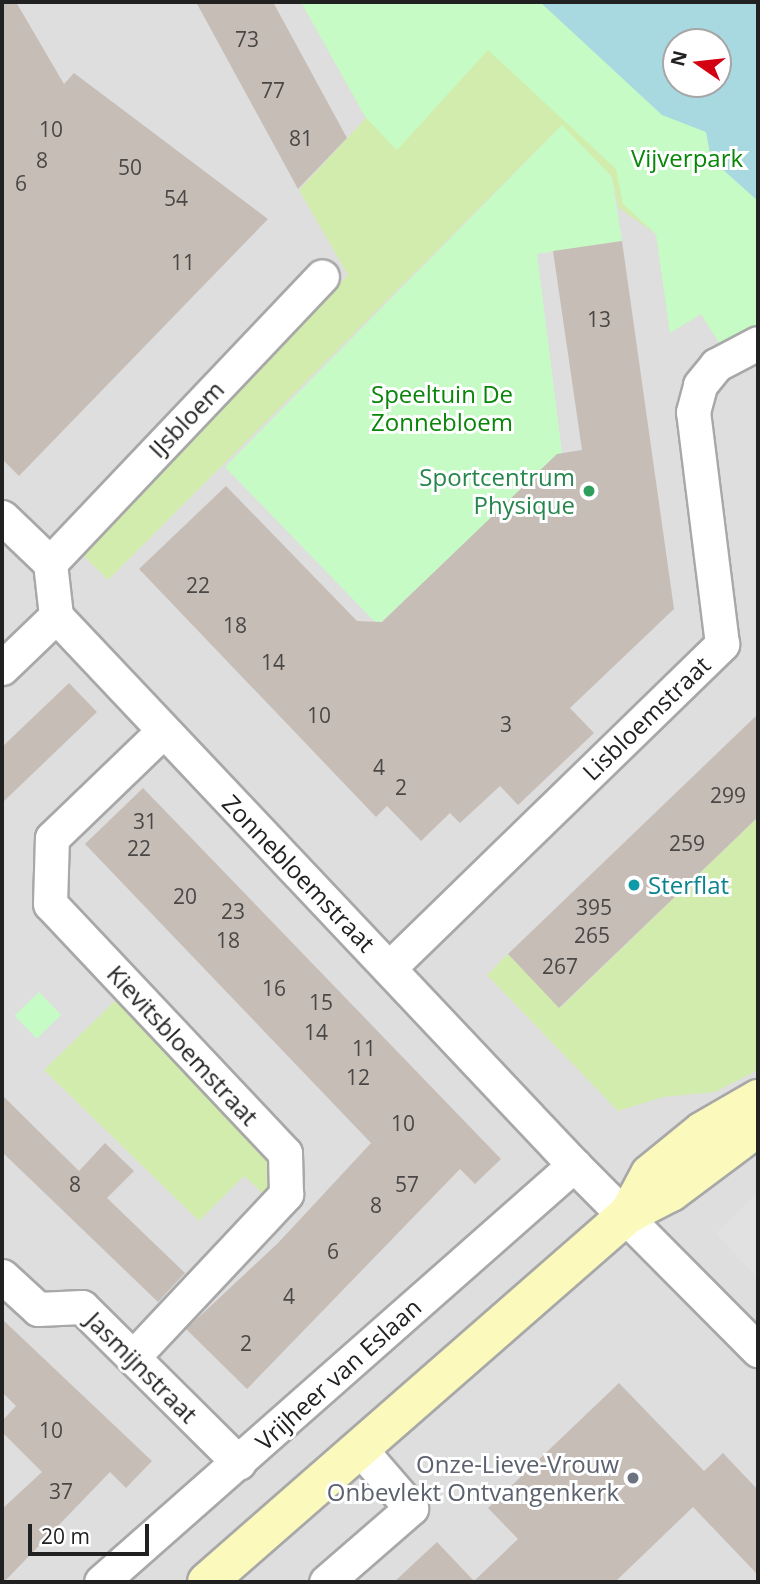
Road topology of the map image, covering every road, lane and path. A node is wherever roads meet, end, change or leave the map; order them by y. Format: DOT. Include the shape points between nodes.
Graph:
graph roads {
  1 [pos="321,276"];
  2 [pos="758,343"];
  3 [pos="2,517"];
  4 [pos="50,562"];
  5 [pos="56,616"];
  6 [pos="2,668"];
  7 [pos="163,731"];
  8 [pos="389,968"];
  9 [pos="758,1099"];
  10 [pos="758,1127"];
  11 [pos="574,1165"];
  12 [pos="628,1214"];
  13 [pos="2,1276"];
  14 [pos="758,1350"];
  15 [pos="133,1357"];
  16 [pos="360,1449"];
  17 [pos="239,1463"];
  18 [pos="101,1582"];
  19 [pos="207,1582"];
  20 [pos="326,1582"];
  1 -- 4 [label="street, IJsbloem"];
  2 -- 8 [label="street, Lisbloemstraat" via="716,365 700,385 694,412 722,644"];
  3 -- 4 [label="street"];
  4 -- 5 [label="street"];
  5 -- 6 [label="street"];
  5 -- 7 [label="street, Zonnebloemstraat"];
  7 -- 8 [label="street, Zonnebloemstraat"];
  7 -- 15 [label="street, Kievitsbloemstraat" via="52,838 50,904 285,1153 286,1194"];
  8 -- 11 [label="street, Zonnebloemstraat"];
  9 -- 12 [label="street" via="703,1131 650,1174"];
  10 -- 12 [label="street" via="671,1192"];
  11 -- 12 [label="street, Zonnebloemstraat"];
  11 -- 17 [label="street, Vrijheer van Eslaan"];
  12 -- 14 [label="street, Zonnebloemstraat"];
  12 -- 16 [label="street"];
  13 -- 15 [label="street, Jasmijnstraat" via="38,1309 82,1307"];
  15 -- 17 [label="street, Jasmijnstraat"];
  16 -- 19 [label="street"];
  16 -- 20 [label="street" via="411,1508"];
  17 -- 18 [label="street, Vrijheer van Eslaan"];
}
